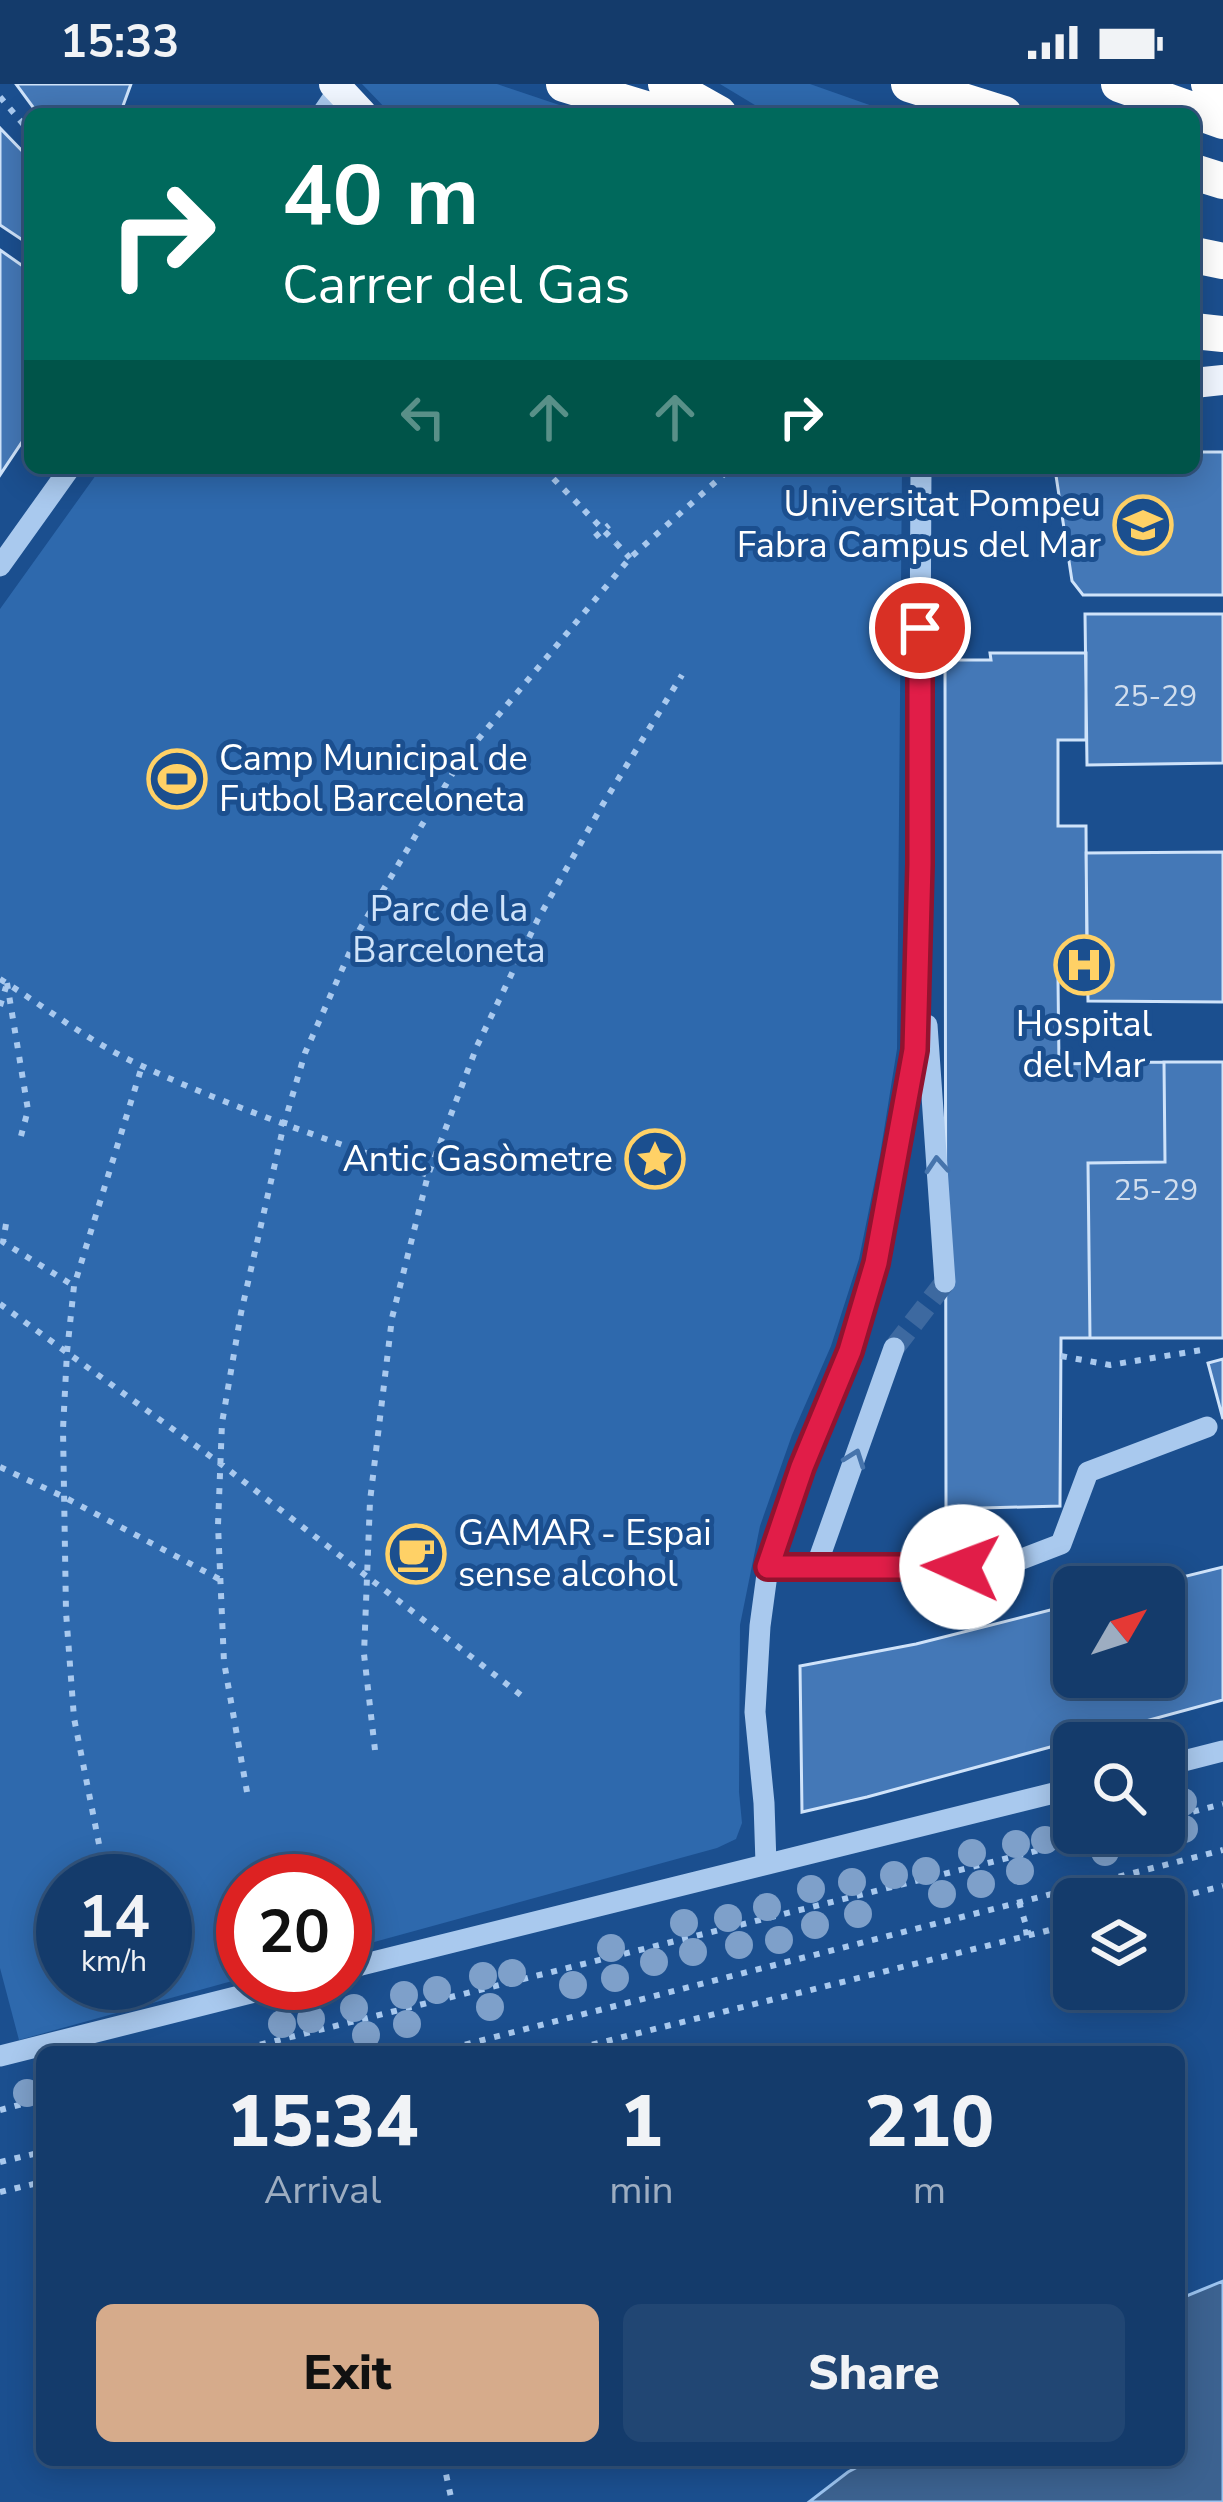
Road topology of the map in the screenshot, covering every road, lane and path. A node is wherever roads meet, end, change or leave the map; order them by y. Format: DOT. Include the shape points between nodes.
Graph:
graph roads {
  1 [pos="564,84"];
  2 [pos="666,84"];
  3 [pos="908,84"];
  4 [pos="1119,84"];
  5 [pos="1209,84"];
  6 [pos="1223,88"];
  7 [pos="0,97"];
  8 [pos="642,108"];
  9 [pos="708,108"];
  10 [pos="985,108"];
  11 [pos="1186,108"];
  12 [pos="24,125"];
  13 [pos="66,474"];
  14 [pos="548,474"];
  15 [pos="724,474"];
  16 [pos="921,474"];
  17 [pos="609,525"];
  18 [pos="596,537"];
  19 [pos="630,558"];
  20 [pos="0,566"];
  21 [pos="682,675"];
  22 [pos="919,896"];
  23 [pos="3,981"];
  24 [pos="0,1006"];
  25 [pos="142,1066"];
  26 [pos="284,1124"];
  27 [pos="21,1136"];
  28 [pos="428,1175"];
  29 [pos="6,1224"];
  30 [pos="946,1282"];
  31 [pos="74,1286"];
  32 [pos="0,1304"];
  33 [pos="894,1348"];
  34 [pos="1208,1349"];
  35 [pos="67,1352"];
  36 [pos="1061,1356"];
  37 [pos="1207,1427"];
  38 [pos="221,1464"];
  39 [pos="0,1467"];
  40 [pos="64,1497"];
  41 [pos="768,1567"];
  42 [pos="816,1567"];
  43 [pos="367,1575"];
  44 [pos="219,1579"];
  45 [pos="526,1699"];
  46 [pos="375,1750"];
  47 [pos="1223,1751"];
  48 [pos="1185,1761"];
  49 [pos="247,1792"];
  50 [pos="1053,1793"];
  51 [pos="1223,1804"];
  52 [pos="1185,1814"];
  53 [pos="99,1844"];
  54 [pos="1053,1847"];
  55 [pos="1223,1850"];
  56 [pos="766,1864"];
  57 [pos="1223,1886"];
  58 [pos="1185,1896"];
  59 [pos="1019,1902"];
  60 [pos="1053,1929"];
  61 [pos="974,1948"];
  62 [pos="372,1963"];
  63 [pos="216,2002"];
  64 [pos="40,2046"];
  65 [pos="255,2046"];
  66 [pos="459,2046"];
  67 [pos="587,2046"];
  68 [pos="36,2047"];
  69 [pos="0,2056"];
  70 [pos="36,2101"];
  71 [pos="0,2110"];
  72 [pos="36,2153"];
  73 [pos="0,2162"];
  74 [pos="36,2183"];
  75 [pos="0,2192"];
  76 [pos="444,2466"];
  77 [pos="452,2502"];
  1 -- 8 [label="highway"];
  2 -- 9 [label="highway"];
  3 -- 10 [label="highway"];
  4 -- 11 [label="highway"];
  5 -- 6 [label="highway"];
  7 -- 12 [label="path"];
  13 -- 20 [label="street"];
  14 -- 19 [label="path, bridge"];
  15 -- 19 [label="path"];
  16 -- 22 [label="street"];
  17 -- 18 [label="path"];
  19 -- 26 [label="path" via="460,761 360,929 305,1053"];
  21 -- 28 [label="path" via="538,919"];
  30 -- 22 [label="street, one-way"];
  22 -- 41 [label="street" via="915,1050 876,1263"];
  23 -- 24 [label="path"];
  23 -- 25 [label="path"];
  23 -- 27 [label="path" via="28,1110"];
  25 -- 26 [label="path"];
  25 -- 31 [label="path"];
  26 -- 28 [label="path"];
  26 -- 38 [label="path" via="241,1312"];
  28 -- 43 [label="path" via="392,1318"];
  29 -- 31 [label="path" via="3,1241"];
  31 -- 35 [label="path"];
  32 -- 35 [label="path"];
  42 -- 33 [label="street, one-way"];
  34 -- 36 [label="path" via="1110,1364"];
  35 -- 38 [label="path"];
  35 -- 40 [label="path"];
  37 -- 42 [label="street" via="1088,1472 1061,1544 996,1569"];
  38 -- 43 [label="path"];
  38 -- 44 [label="path"];
  39 -- 40 [label="path"];
  40 -- 44 [label="path"];
  40 -- 53 [label="path" via="74,1718"];
  41 -- 42 [label="street"];
  41 -- 56 [label="street" via="755,1712"];
  43 -- 45 [label="path"];
  43 -- 46 [label="path" via="364,1654"];
  44 -- 49 [label="path"];
  47 -- 48 [label="street"];
  50 -- 56 [label="street"];
  51 -- 52 [label="path"];
  54 -- 65 [label="path"];
  55 -- 59 [label="path"];
  56 -- 62 [label="street"];
  57 -- 58 [label="path"];
  59 -- 61 [label="path" via="1028,1932"];
  59 -- 66 [label="path"];
  60 -- 61 [label="path"];
  61 -- 67 [label="path"];
  63 -- 64 [label="street"];
  68 -- 69 [label="street"];
  70 -- 71 [label="path"];
  72 -- 73 [label="path"];
  74 -- 75 [label="path"];
  76 -- 77 [label="path"];
}
